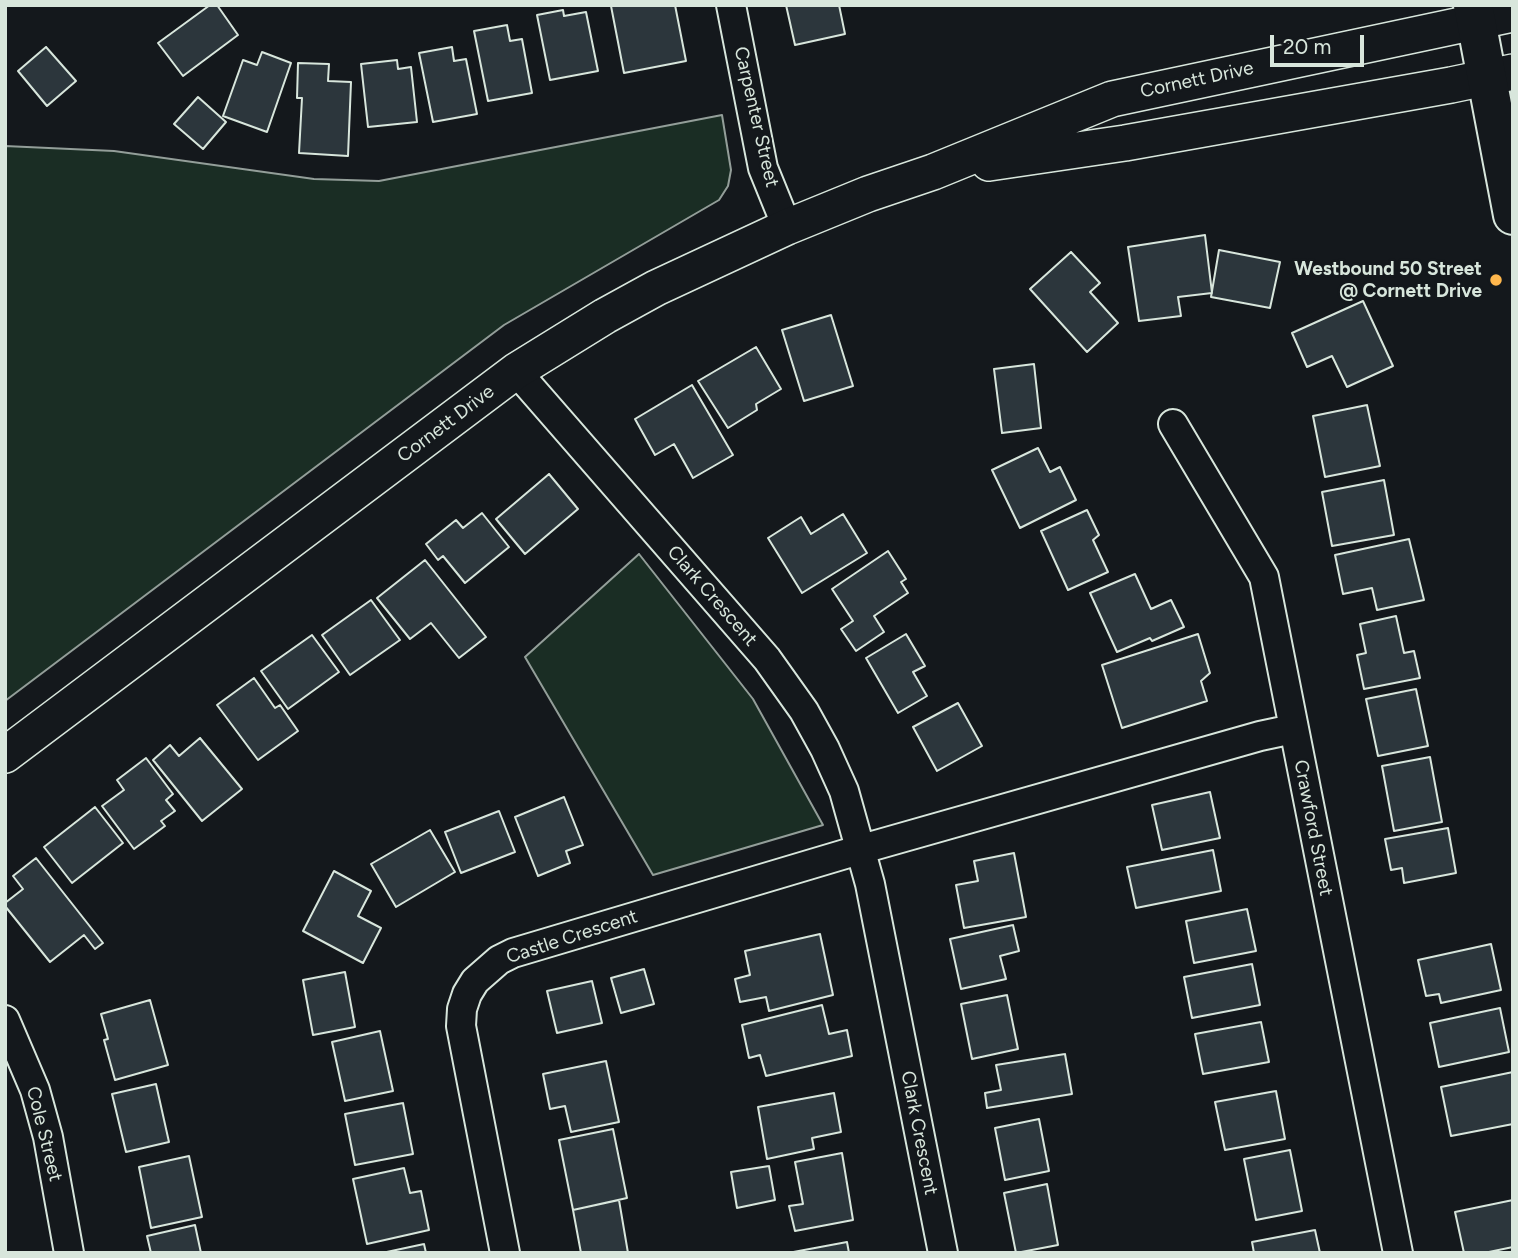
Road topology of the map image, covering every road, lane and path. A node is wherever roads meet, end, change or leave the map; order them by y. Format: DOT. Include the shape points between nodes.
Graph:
graph roads {
  1 [pos="732,5"];
  2 [pos="1474,13"];
  3 [pos="1513,14"];
  4 [pos="1499,74"];
  5 [pos="933,172"];
  6 [pos="1513,215"];
  7 [pos="787,227"];
  8 [pos="516,371"];
  9 [pos="1173,424"];
  10 [pos="1293,729"];
  11 [pos="5,755"];
  12 [pos="862,849"];
  13 [pos="5,1020"];
  14 [pos="69,1253"];
  15 [pos="505,1253"];
  16 [pos="943,1253"];
  17 [pos="1398,1253"];
  1 -- 7 [label="street, Carpenter Street" via="764,168"];
  2 -- 3 [label="street, Cornett Drive"];
  2 -- 4 [label="main road"];
  2 -- 5 [label="street, Cornett Drive" via="1112,99"];
  4 -- 5 [label="street, Cornett Drive" via="1125,143"];
  4 -- 6 [label="main road"];
  5 -- 7 [label="street, Cornett Drive"];
  7 -- 8 [label="street, Cornett Drive" via="656,288"];
  8 -- 11 [label="street, Cornett Drive"];
  8 -- 12 [label="street, Clark Crescent" via="786,684 825,749"];
  9 -- 10 [label="street, Crawford Street" via="1264,577"];
  10 -- 12 [label="street"];
  10 -- 17 [label="street, Crawford Street"];
  12 -- 15 [label="street, Castle Crescent" via="513,953 492,964 475,981 462,1009 461,1026"];
  12 -- 16 [label="street, Clark Crescent"];
  13 -- 14 [label="street, Cole Street" via="25,1063 48,1137"];
}
